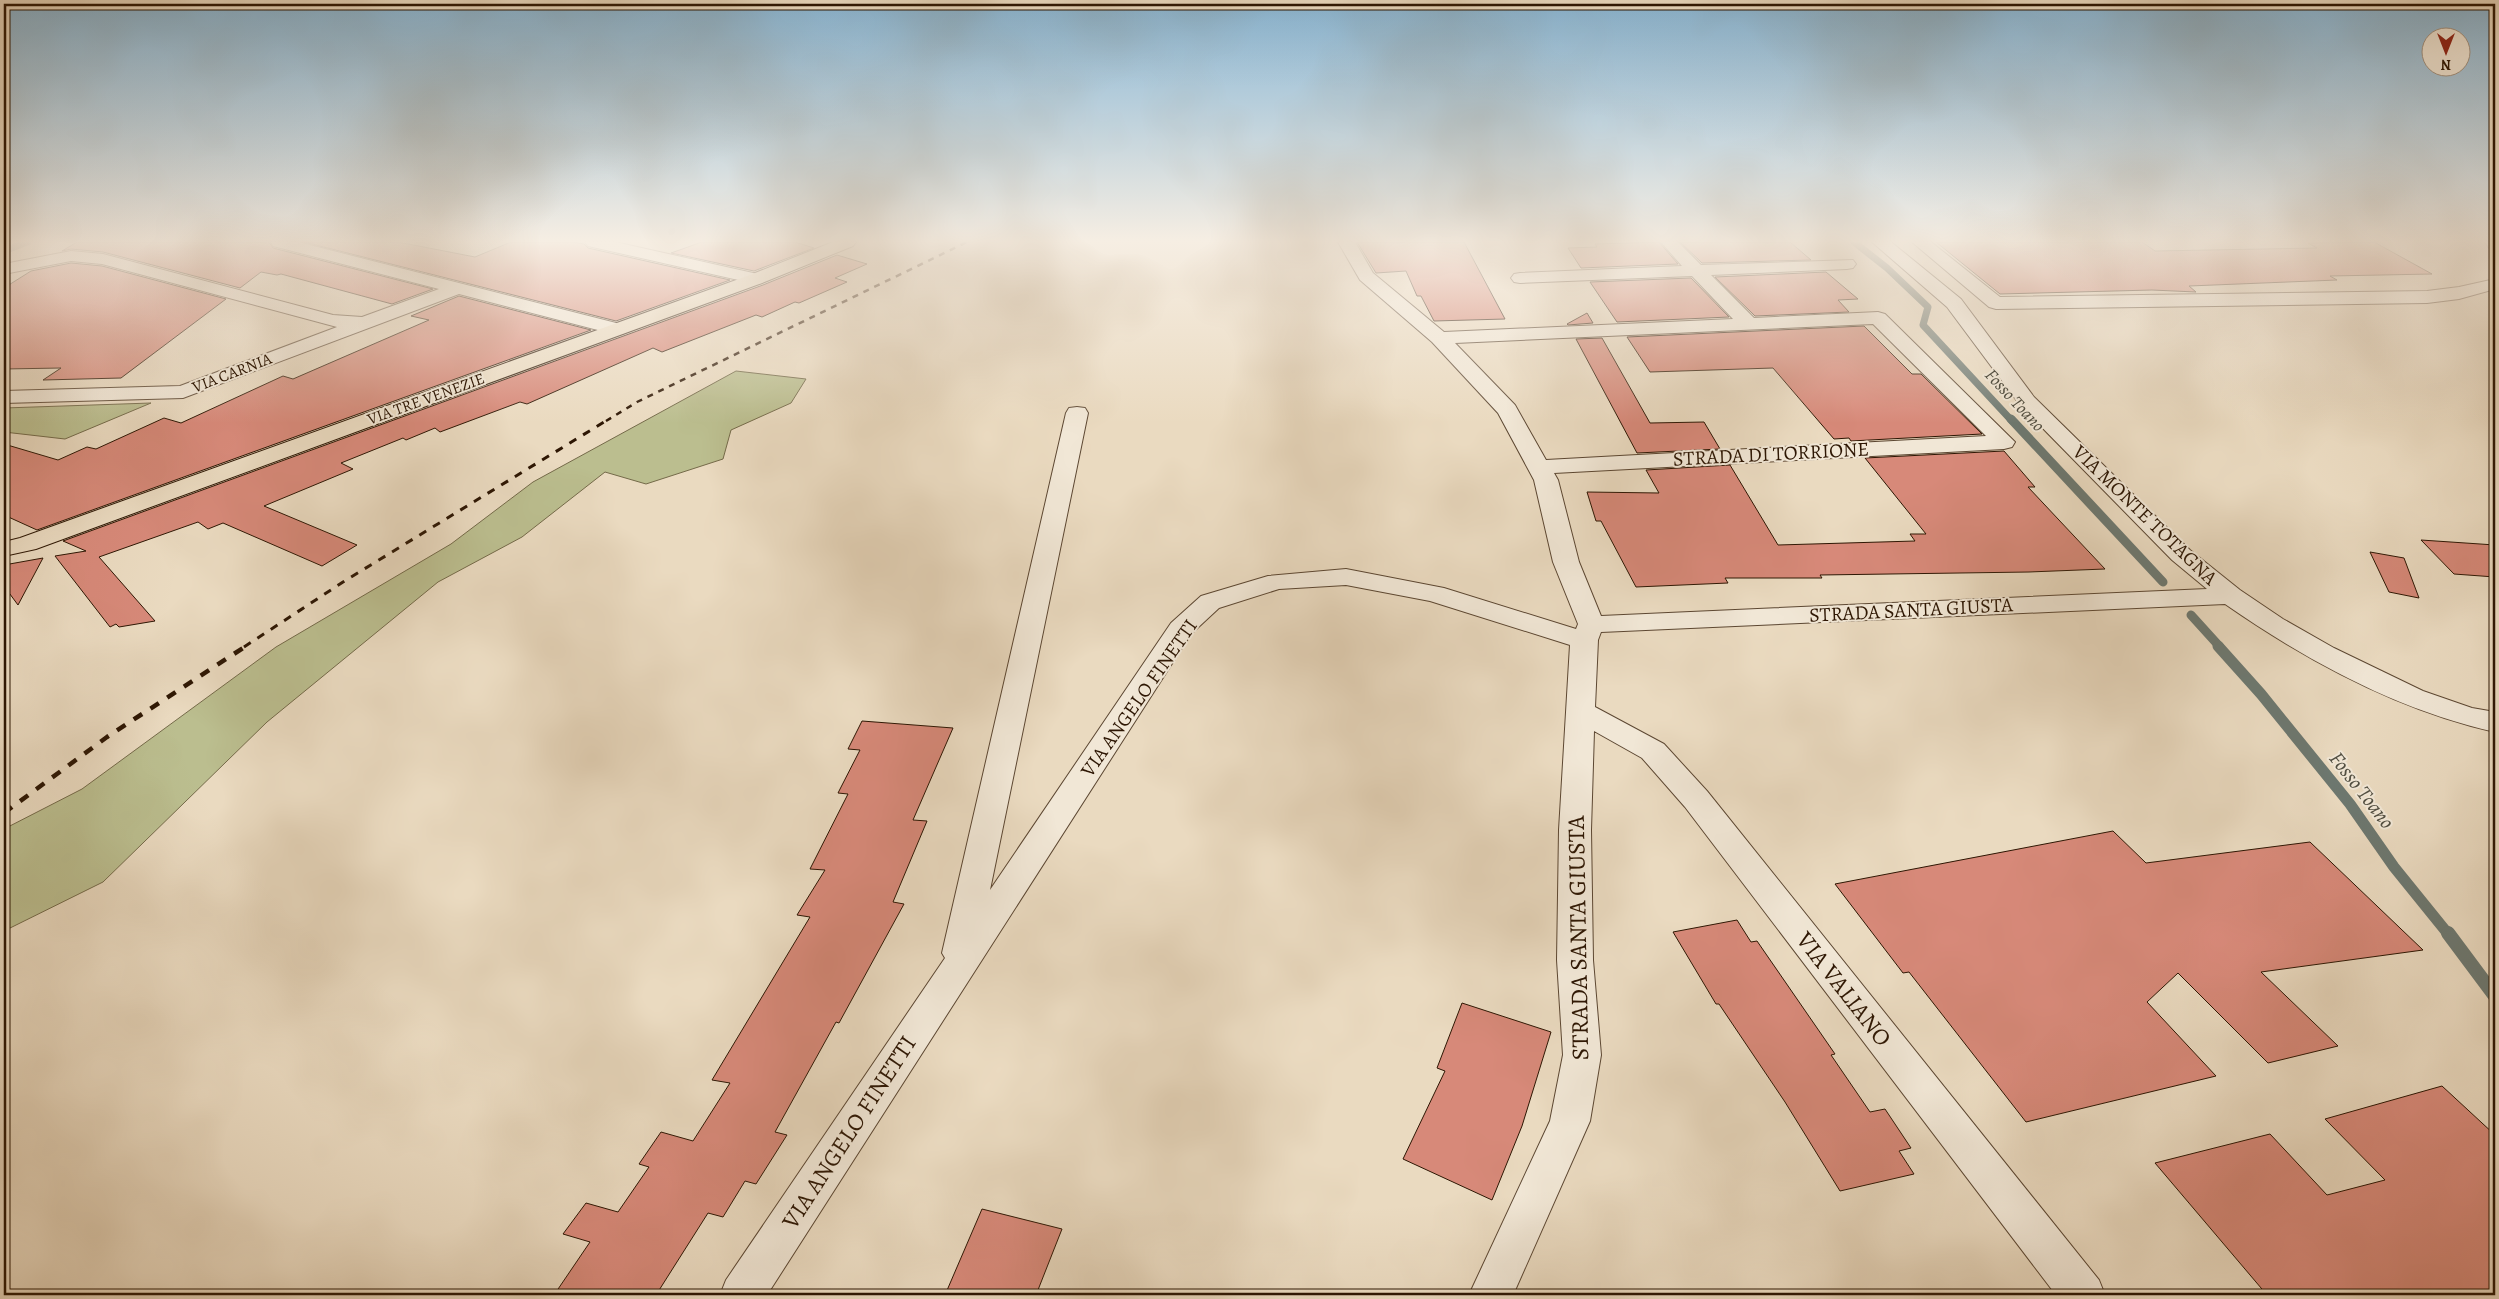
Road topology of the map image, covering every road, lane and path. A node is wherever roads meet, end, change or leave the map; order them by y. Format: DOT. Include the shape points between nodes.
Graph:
graph roads {
  1 [pos="264,303"];
  2 [pos="418,303"];
  3 [pos="515,303"];
  4 [pos="691,303"];
  5 [pos="1397,303"];
  6 [pos="1729,303"];
  7 [pos="1954,303"];
  8 [pos="1996,303"];
  9 [pos="2023,303"];
  10 [pos="364,322"];
  11 [pos="1749,324"];
  12 [pos="618,329"];
  13 [pos="1439,338"];
  14 [pos="4,397"];
  15 [pos="1077,413"];
  16 [pos="1539,467"];
  17 [pos="4,549"];
  18 [pos="2231,596"];
  19 [pos="1587,632"];
  20 [pos="1580,711"];
  21 [pos="2495,722"];
  22 [pos="957,969"];
  23 [pos="742,1295"];
  24 [pos="1491,1295"];
  25 [pos="2083,1295"];
  1 -- 10 [label="street, VIA CARNIA" via="332,321"];
  2 -- 10 [label="street, VIA CARNIA"];
  3 -- 12 [label="street"];
  4 -- 12 [label="main road, VIA TRE VENEZIE"];
  5 -- 13 [label="street, STRADA SANTA GIUSTA"];
  6 -- 11 [label="street"];
  7 -- 8 [label="street"];
  7 -- 18 [label="street, VIA MONTE TOTAGNA" via="2028,402 2181,555"];
  8 -- 9 [label="street"];
  10 -- 14 [label="street, VIA CARNIA" via="183,392"];
  11 -- 13 [label="street"];
  11 -- 16 [label="street, STRADA DI TORRIONE" via="1878,318 2004,442"];
  12 -- 17 [label="main road, VIA TRE VENEZIE" via="27,544"];
  13 -- 16 [label="street, STRADA SANTA GIUSTA" via="1507,410"];
  15 -- 22 [label="street, VIA ANGELO FINETTI"];
  16 -- 19 [label="street, STRADA SANTA GIUSTA" via="1546,480"];
  18 -- 19 [label="street, STRADA SANTA GIUSTA"];
  18 -- 21 [label="street, VIA MONTE TOTAGNA" via="2324,654 2413,698"];
  19 -- 20 [label="street, STRADA SANTA GIUSTA"];
  19 -- 22 [label="street, VIA ANGELO FINETTI" via="1435,594 1346,577 1277,582 1210,602 1182,629"];
  20 -- 24 [label="street, STRADA SANTA GIUSTA" via="1575,830 1575,960 1582,1055 1570,1121"];
  20 -- 25 [label="street, VIA VALIANO" via="1654,752 1696,799"];
  22 -- 23 [label="street, VIA ANGELO FINETTI"];
}
